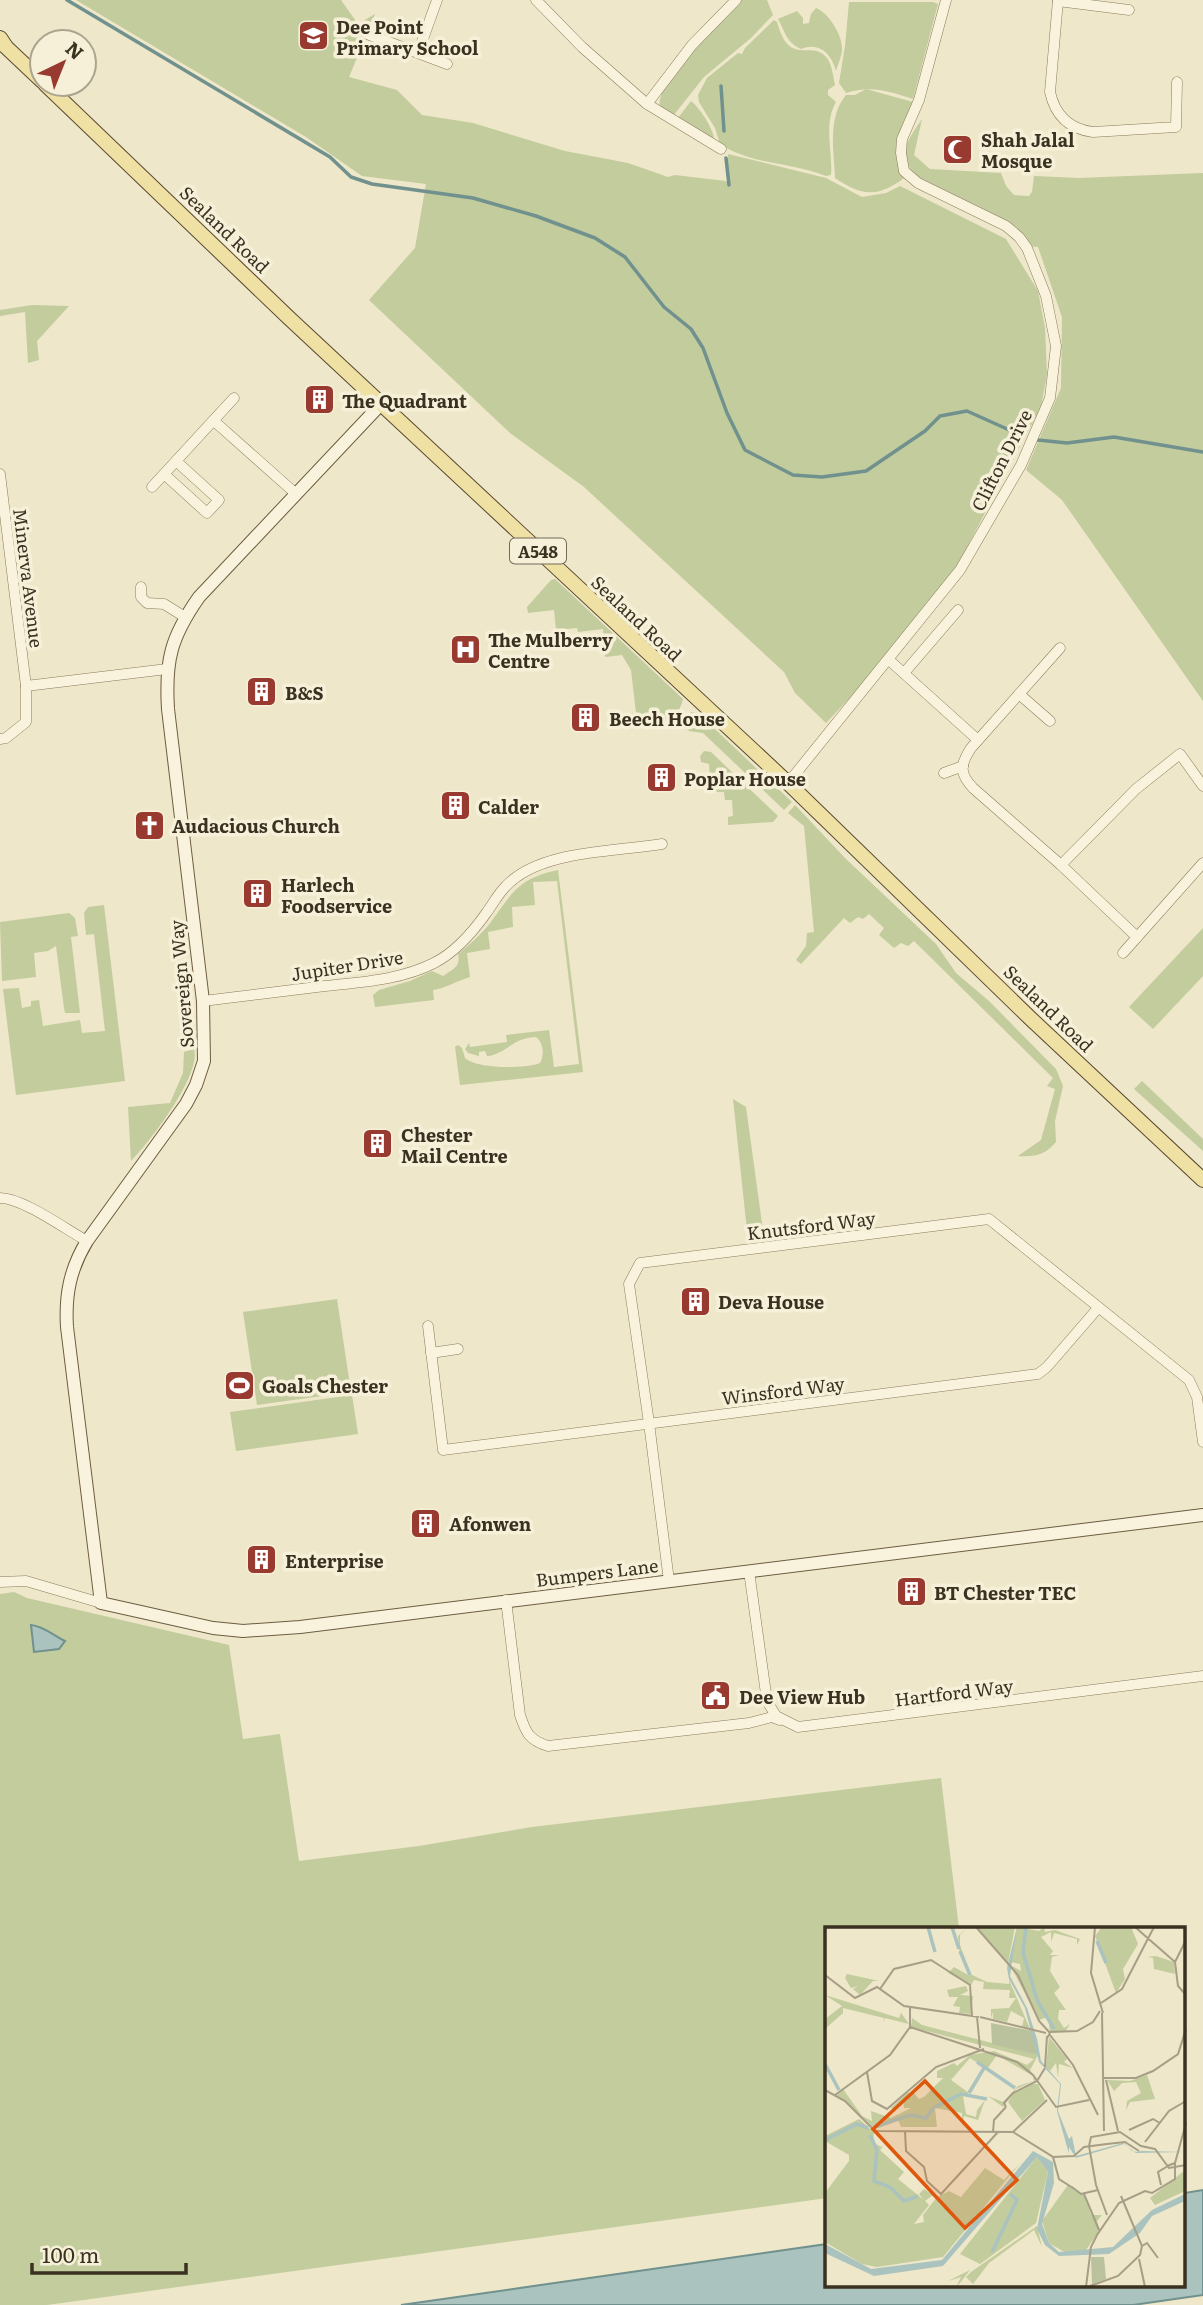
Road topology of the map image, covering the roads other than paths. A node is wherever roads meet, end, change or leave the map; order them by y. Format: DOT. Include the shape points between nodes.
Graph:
graph roads {
  1 [pos="437,0"];
  2 [pos="536,0"];
  3 [pos="736,0"];
  4 [pos="946,0"];
  5 [pos="1058,1"];
  6 [pos="1130,9"];
  7 [pos="367,34"];
  8 [pos="0,39"];
  9 [pos="418,53"];
  10 [pos="447,64"];
  11 [pos="28,68"];
  12 [pos="1177,82"];
  13 [pos="59,98"];
  14 [pos="647,104"];
  15 [pos="722,149"];
  16 [pos="234,398"];
  17 [pos="382,403"];
  18 [pos="214,421"];
  19 [pos="176,461"];
  20 [pos="0,474"];
  21 [pos="164,474"];
  22 [pos="152,487"];
  23 [pos="295,493"];
  24 [pos="141,587"];
  25 [pos="958,610"];
  26 [pos="185,617"];
  27 [pos="1060,648"];
  28 [pos="889,660"];
  29 [pos="167,668"];
  30 [pos="904,673"];
  31 [pos="26,686"];
  32 [pos="1018,694"];
  33 [pos="1050,721"];
  34 [pos="0,738"];
  35 [pos="978,740"];
  36 [pos="962,766"];
  37 [pos="944,773"];
  38 [pos="788,783"];
  39 [pos="1203,786"];
  40 [pos="662,844"];
  41 [pos="1203,863"];
  42 [pos="1061,865"];
  43 [pos="1137,937"];
  44 [pos="1123,953"];
  45 [pos="203,1001"];
  46 [pos="1203,1180"];
  47 [pos="0,1198"];
  48 [pos="87,1241"];
  49 [pos="1098,1308"];
  50 [pos="428,1326"];
  51 [pos="458,1349"];
  52 [pos="431,1353"];
  53 [pos="649,1423"];
  54 [pos="1203,1442"];
  55 [pos="1203,1515"];
  56 [pos="749,1570"];
  57 [pos="669,1581"];
  58 [pos="0,1582"];
  59 [pos="506,1600"];
  60 [pos="101,1603"];
  61 [pos="1203,1676"];
  62 [pos="781,1720"];
  1 -- 9 [label="street"];
  2 -- 14 [label="street"];
  3 -- 14 [label="street" via="692,45"];
  4 -- 28 [label="street, Clifton Drive" via="919,100 902,139 904,171 1019,237 1046,296 1056,346 1050,398 1021,465 956,576"];
  5 -- 6 [label="street"];
  5 -- 12 [label="street" via="1050,92 1059,116 1070,125 1093,132 1178,132"];
  7 -- 9 [label="street"];
  8 -- 11 [label="main road, Sealand Road / A548"];
  9 -- 10 [label="street"];
  13 -- 17 [label="main road, Sealand Road / A548"];
  14 -- 15 [label="street"];
  16 -- 18 [label="street"];
  17 -- 23 [label="street, Sovereign Way"];
  17 -- 38 [label="main road, Sealand Road / A548"];
  18 -- 19 [label="street"];
  18 -- 23 [label="street"];
  19 -- 21 [label="street"];
  19 -- 21 [label="street" via="219,500 207,513"];
  20 -- 31 [label="street, Minerva Avenue"];
  21 -- 22 [label="street"];
  23 -- 26 [label="street, Sovereign Way"];
  24 -- 26 [label="street" via="141,597 147,603 164,604"];
  25 -- 30 [label="street"];
  26 -- 29 [label="street, Sovereign Way"];
  27 -- 32 [label="street"];
  28 -- 30 [label="street"];
  28 -- 38 [label="street, Clifton Drive"];
  29 -- 31 [label="street"];
  29 -- 45 [label="street, Sovereign Way"];
  30 -- 35 [label="street"];
  31 -- 34 [label="street, Minerva Avenue" via="26,722"];
  32 -- 33 [label="street"];
  32 -- 35 [label="street"];
  35 -- 36 [label="street"];
  36 -- 37 [label="street"];
  36 -- 42 [label="street" via="973,788"];
  38 -- 46 [label="main road, Sealand Road / A548"];
  39 -- 42 [label="street" via="1180,754 1136,789"];
  40 -- 45 [label="street, Jupiter Drive" via="538,864 503,889 453,951 412,972"];
  41 -- 43 [label="street"];
  42 -- 43 [label="street"];
  43 -- 44 [label="street"];
  45 -- 48 [label="street, Sovereign Way" via="204,1061 196,1085"];
  47 -- 48 [label="street" via="22,1203"];
  48 -- 60 [label="street, Sovereign Way" via="70,1277 66,1303"];
  49 -- 53 [label="street, Winsford Way" via="1038,1374"];
  49 -- 53 [label="street, Knutsford Way" via="989,1219 640,1263 629,1284"];
  49 -- 54 [label="street, Knutsford Way" via="1189,1380 1198,1397"];
  50 -- 52 [label="street"];
  51 -- 52 [label="street"];
  52 -- 53 [label="street, Winsford Way" via="443,1450"];
  53 -- 57 [label="street, Knutsford Way"];
  55 -- 56 [label="street, Bumpers Lane"];
  56 -- 57 [label="street, Bumpers Lane"];
  56 -- 62 [label="street" via="767,1701"];
  57 -- 59 [label="street, Bumpers Lane"];
  58 -- 60 [label="street, Bumpers Lane" via="26,1581"];
  59 -- 60 [label="street, Bumpers Lane" via="243,1631"];
  59 -- 62 [label="street, Hartford Way" via="520,1715 536,1742 548,1746 772,1717"];
  61 -- 62 [label="street, Hartford Way" via="827,1725 798,1727"];
}
